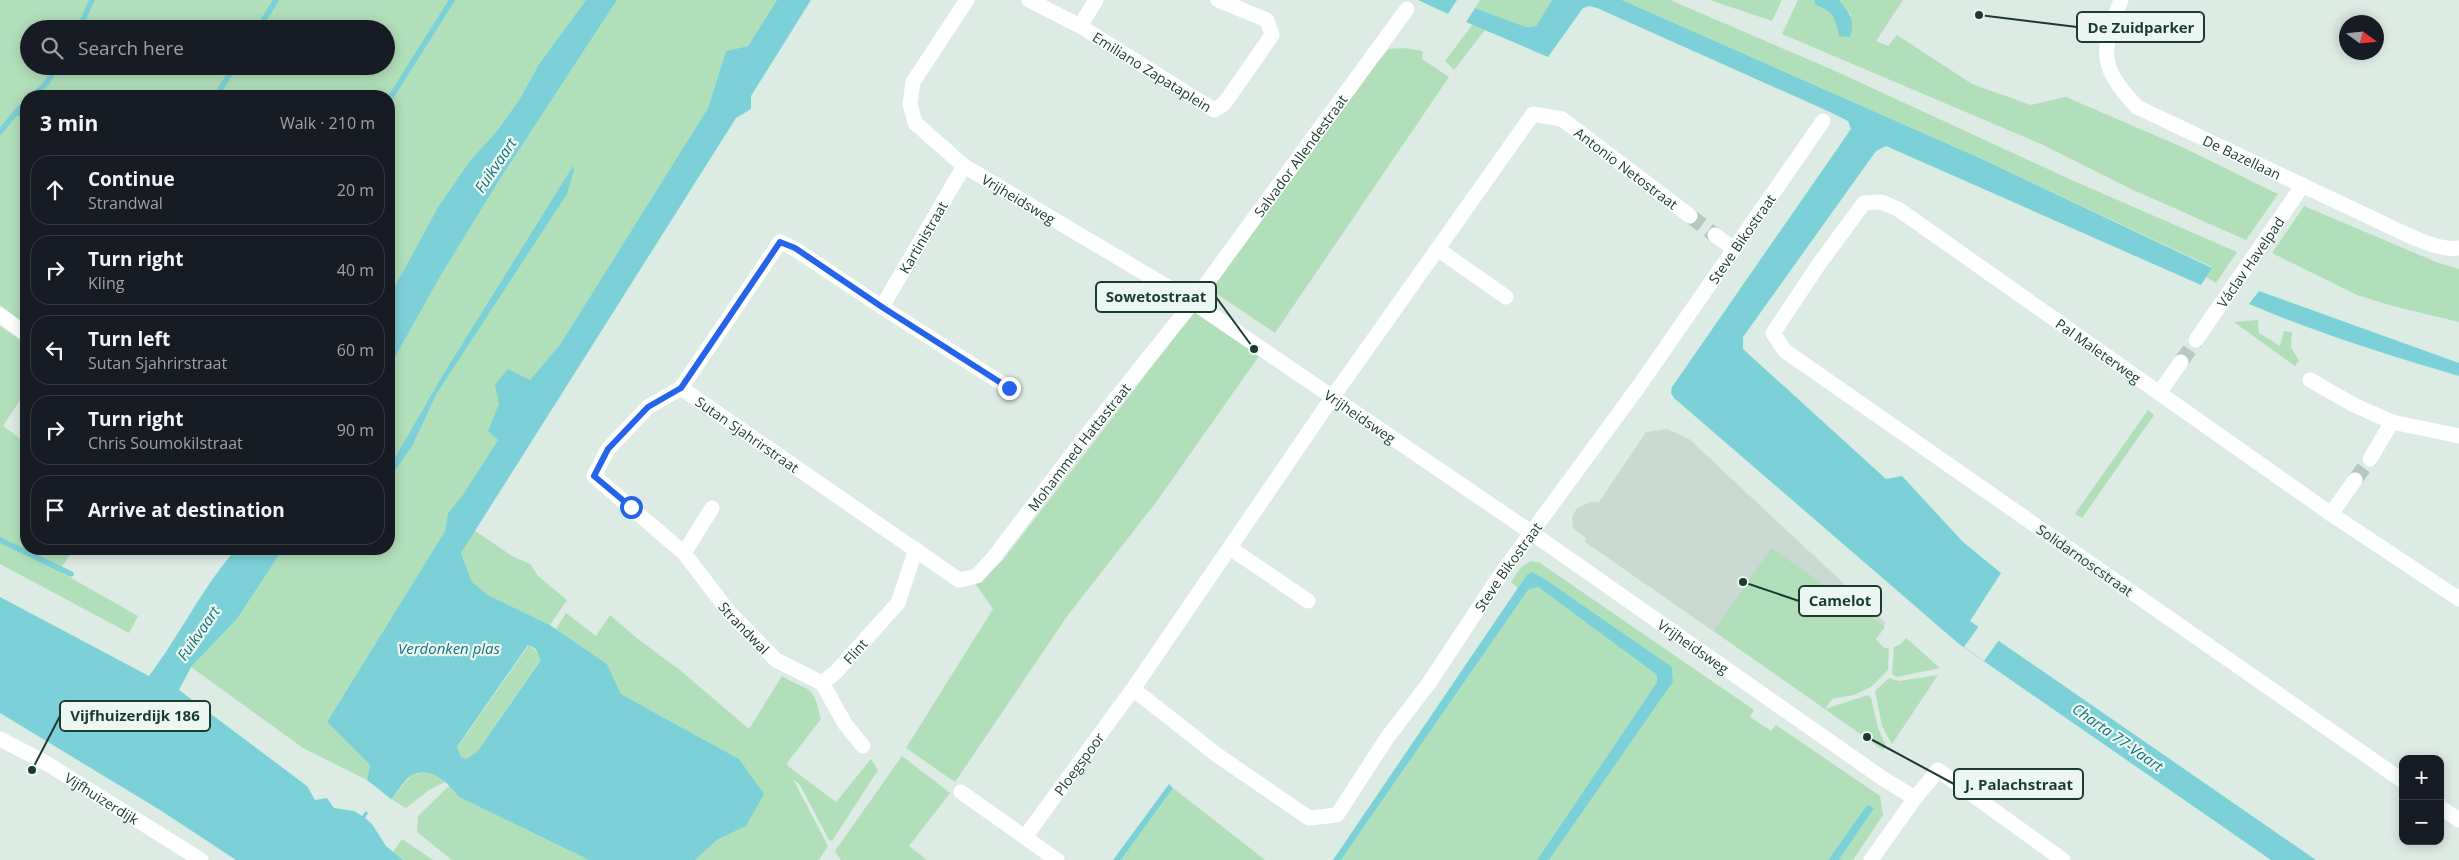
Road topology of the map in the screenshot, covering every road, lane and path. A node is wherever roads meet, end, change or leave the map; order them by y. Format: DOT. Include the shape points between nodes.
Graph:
graph roads {
  1 [pos="967,0"];
  2 [pos="1029,0"];
  3 [pos="1096,0"];
  4 [pos="1218,0"];
  5 [pos="2120,0"];
  6 [pos="1407,9"];
  7 [pos="1080,26"];
  8 [pos="1562,119"];
  9 [pos="1823,121"];
  10 [pos="964,166"];
  11 [pos="2303,185"];
  12 [pos="1690,216"];
  13 [pos="1715,235"];
  14 [pos="2459,248"];
  15 [pos="1734,249"];
  16 [pos="1439,250"];
  17 [pos="1506,297"];
  18 [pos="1193,302"];
  19 [pos="882,307"];
  20 [pos="0,315"];
  21 [pos="20,330"];
  22 [pos="1774,333"];
  23 [pos="2196,340"];
  24 [pos="2181,362"];
  25 [pos="2310,380"];
  26 [pos="681,388"];
  27 [pos="1009,388"];
  28 [pos="2159,393"];
  29 [pos="1332,398"];
  30 [pos="2392,422"];
  31 [pos="2459,436"];
  32 [pos="2370,459"];
  33 [pos="2355,480"];
  34 [pos="712,508"];
  35 [pos="2332,514"];
  36 [pos="1532,533"];
  37 [pos="1230,548"];
  38 [pos="916,550"];
  39 [pos="684,552"];
  40 [pos="959,580"];
  41 [pos="2459,599"];
  42 [pos="1308,600"];
  43 [pos="822,683"];
  44 [pos="1133,690"];
  45 [pos="0,739"];
  46 [pos="863,746"];
  47 [pos="2399,778"];
  48 [pos="961,792"];
  49 [pos="1915,798"];
  50 [pos="2444,810"];
  51 [pos="2459,820"];
  52 [pos="1025,837"];
  53 [pos="201,860"];
  54 [pos="1057,860"];
  55 [pos="1871,860"];
  56 [pos="2063,860"];
  1 -- 10 [label="street, Vrijheidsweg" via="914,82 910,104 916,123"];
  2 -- 7 [label="street, Emiliano Zapataplein"];
  3 -- 7 [label="street, Emiliano Zapataplein"];
  4 -- 7 [label="street, Emiliano Zapataplein" via="1267,20 1272,35 1224,104 1214,110"];
  5 -- 11 [label="street, De Bazellaan" via="2107,37 2106,58 2117,86 2137,107"];
  6 -- 18 [label="street, Salvador Allendestraat"];
  8 -- 12 [label="street, Antonio Netostraat"];
  8 -- 16 [label="street, Ploegspoor" via="1533,114"];
  9 -- 15 [label="street, Steve Bikostraat"];
  10 -- 18 [label="street, Vrijheidsweg"];
  10 -- 19 [label="street, Kartinistraat"];
  11 -- 14 [label="street, De Bazellaan" via="2423,241"];
  11 -- 23 [label="street, Václav Havelpad"];
  13 -- 15 [label="street"];
  15 -- 36 [label="street, Steve Bikostraat"];
  16 -- 17 [label="street"];
  16 -- 29 [label="street, Ploegspoor"];
  18 -- 29 [label="street, Vrijheidsweg"];
  18 -- 40 [label="street, Mohammed Hattastraat" via="994,557 977,576"];
  19 -- 26 [label="street, Sutan Sjahrirstraat" via="795,248 780,242"];
  19 -- 27 [label="street"];
  20 -- 21 [label="street"];
  22 -- 28 [label="street, Pal Maleterweg" via="1864,203 1881,202 1898,209"];
  22 -- 47 [label="street, Solidarnoscstraat" via="1785,351"];
  24 -- 28 [label="street"];
  25 -- 30 [label="street"];
  26 -- 38 [label="street, Sutan Sjahrirstraat"];
  26 -- 39 [label="street, Strandwal" via="648,407 608,449 594,476"];
  28 -- 35 [label="street, Pal Maleterweg"];
  29 -- 36 [label="street, Vrijheidsweg"];
  29 -- 37 [label="street, Ploegspoor"];
  30 -- 31 [label="street"];
  30 -- 32 [label="street"];
  33 -- 35 [label="street"];
  34 -- 39 [label="street"];
  35 -- 41 [label="street, Pal Maleterweg"];
  36 -- 44 [label="street, Steve Bikostraat" via="1338,815 1309,818 1217,755"];
  36 -- 49 [label="street, Vrijheidsweg"];
  37 -- 42 [label="street"];
  37 -- 44 [label="street, Ploegspoor"];
  38 -- 40 [label="street, Sutan Sjahrirstraat"];
  38 -- 43 [label="street, Flint" via="898,603 836,672"];
  39 -- 43 [label="street, Strandwal" via="729,612 776,660"];
  43 -- 46 [label="street" via="845,724"];
  44 -- 52 [label="street, Ploegspoor"];
  45 -- 53 [label="street, Vijfhuizerdijk" via="46,763"];
  48 -- 52 [label="street"];
  49 -- 55 [label="street"];
  49 -- 56 [label="street" via="1938,770"];
  50 -- 51 [label="street"];
  52 -- 54 [label="street"];
}
